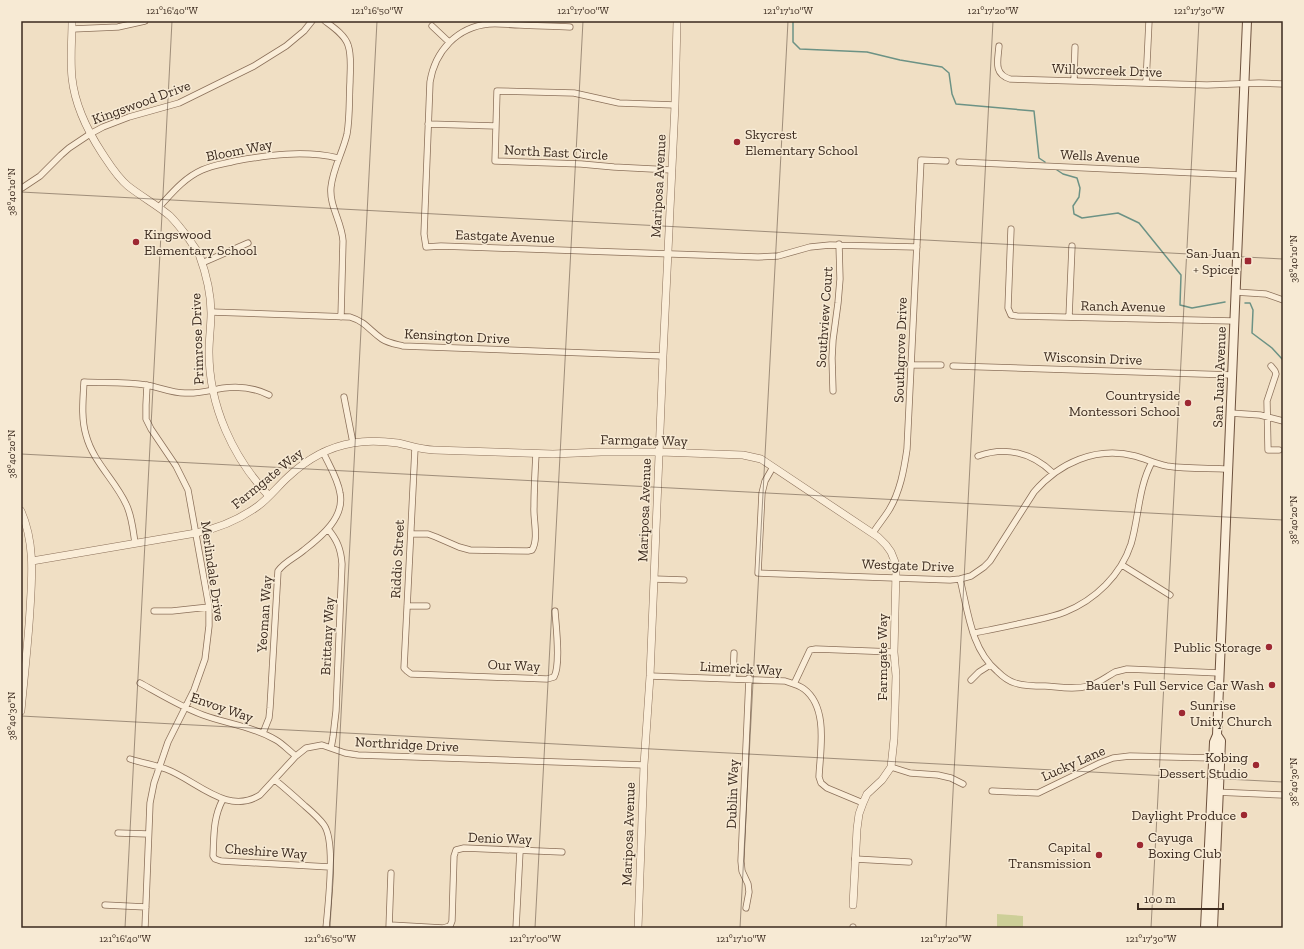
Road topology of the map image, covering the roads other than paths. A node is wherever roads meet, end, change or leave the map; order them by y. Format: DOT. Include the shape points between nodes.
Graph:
graph roads {
  1 [pos="145,21"];
  2 [pos="312,21"];
  3 [pos="325,21"];
  4 [pos="677,21"];
  5 [pos="1149,21"];
  6 [pos="1247,21"];
  7 [pos="531,23"];
  8 [pos="72,25"];
  9 [pos="432,26"];
  10 [pos="570,27"];
  11 [pos="449,42"];
  12 [pos="999,46"];
  13 [pos="1075,47"];
  14 [pos="1074,80"];
  15 [pos="1146,83"];
  16 [pos="1244,84"];
  17 [pos="1283,84"];
  18 [pos="675,105"];
  19 [pos="428,124"];
  20 [pos="496,126"];
  21 [pos="90,134"];
  22 [pos="338,158"];
  23 [pos="946,161"];
  24 [pos="959,162"];
  25 [pos="672,170"];
  26 [pos="1240,175"];
  27 [pos="22,188"];
  28 [pos="159,207"];
  29 [pos="1011,229"];
  30 [pos="248,243"];
  31 [pos="839,244"];
  32 [pos="1072,246"];
  33 [pos="917,247"];
  34 [pos="668,254"];
  35 [pos="202,263"];
  36 [pos="1236,292"];
  37 [pos="1283,300"];
  38 [pos="211,312"];
  39 [pos="341,317"];
  40 [pos="1069,317"];
  41 [pos="1234,321"];
  42 [pos="663,356"];
  43 [pos="912,365"];
  44 [pos="941,365"];
  45 [pos="953,366"];
  46 [pos="1271,366"];
  47 [pos="1232,375"];
  48 [pos="147,385"];
  49 [pos="212,391"];
  50 [pos="833,391"];
  51 [pos="269,395"];
  52 [pos="344,397"];
  53 [pos="1230,413"];
  54 [pos="1267,416"];
  55 [pos="1283,421"];
  56 [pos="353,443"];
  57 [pos="415,448"];
  58 [pos="1280,450"];
  59 [pos="323,452"];
  60 [pos="660,452"];
  61 [pos="536,454"];
  62 [pos="978,456"];
  63 [pos="1152,462"];
  64 [pos="773,467"];
  65 [pos="1228,469"];
  66 [pos="1053,473"];
  67 [pos="269,496"];
  68 [pos="21,511"];
  69 [pos="328,529"];
  70 [pos="196,533"];
  71 [pos="873,533"];
  72 [pos="411,534"];
  73 [pos="135,544"];
  74 [pos="32,561"];
  75 [pos="1122,565"];
  76 [pos="896,578"];
  77 [pos="654,579"];
  78 [pos="960,579"];
  79 [pos="684,580"];
  80 [pos="1170,595"];
  81 [pos="407,606"];
  82 [pos="427,606"];
  83 [pos="209,607"];
  84 [pos="154,611"];
  85 [pos="554,611"];
  86 [pos="973,633"];
  87 [pos="894,652"];
  88 [pos="734,653"];
  89 [pos="990,665"];
  90 [pos="23,669"];
  91 [pos="406,671"];
  92 [pos="1220,673"];
  93 [pos="650,676"];
  94 [pos="733,678"];
  95 [pos="749,678"];
  96 [pos="971,680"];
  97 [pos="140,683"];
  98 [pos="794,684"];
  99 [pos="185,707"];
  100 [pos="21,711"];
  101 [pos="263,733"];
  102 [pos="1217,735"];
  103 [pos="331,748"];
  104 [pos="296,756"];
  105 [pos="1213,758"];
  106 [pos="130,759"];
  107 [pos="644,765"];
  108 [pos="159,767"];
  109 [pos="890,768"];
  110 [pos="275,780"];
  111 [pos="963,784"];
  112 [pos="992,792"];
  113 [pos="1215,792"];
  114 [pos="1283,795"];
  115 [pos="222,799"];
  116 [pos="862,803"];
  117 [pos="118,833"];
  118 [pos="148,834"];
  119 [pos="520,851"];
  120 [pos="562,852"];
  121 [pos="855,860"];
  122 [pos="909,862"];
  123 [pos="330,867"];
  124 [pos="1216,872"];
  125 [pos="391,873"];
  126 [pos="1206,900"];
  127 [pos="853,904"];
  128 [pos="105,905"];
  129 [pos="146,907"];
  130 [pos="746,908"];
  131 [pos="390,927"];
  132 [pos="145,928"];
  133 [pos="326,928"];
  134 [pos="516,928"];
  135 [pos="638,928"];
  136 [pos="1204,928"];
  137 [pos="1209,928"];
  138 [pos="1213,928"];
  1 -- 8 [label="street" via="118,27"];
  2 -- 21 [label="street, Kingswood Drive" via="286,46 254,66 164,108 116,122"];
  3 -- 22 [label="street" via="343,37 348,45 350,60 347,133"];
  4 -- 18 [label="street, Mariposa Avenue"];
  5 -- 15 [label="street"];
  6 -- 16 [label="main road, San Juan Avenue"];
  7 -- 10 [label="street, Eastgate Avenue"];
  7 -- 11 [label="street, Eastgate Avenue" via="481,26 464,32"];
  8 -- 21 [label="street, Primrose Drive" via="72,79 78,106"];
  9 -- 11 [label="street"];
  11 -- 19 [label="street, Eastgate Avenue" via="438,56 431,73"];
  12 -- 14 [label="street, Willowcreek Drive" via="997,66 1006,78"];
  13 -- 14 [label="street"];
  14 -- 15 [label="street, Willowcreek Drive"];
  15 -- 16 [label="street, Willowcreek Drive"];
  16 -- 17 [label="street, Willowcreek Drive"];
  16 -- 26 [label="main road, San Juan Avenue"];
  18 -- 20 [label="street, North East Circle" via="619,102 568,93 497,91"];
  18 -- 25 [label="street, Mariposa Avenue"];
  19 -- 20 [label="street"];
  19 -- 34 [label="street, Eastgate Avenue" via="424,234 426,247"];
  20 -- 25 [label="street, North East Circle" via="495,161"];
  21 -- 27 [label="street, Kingswood Drive" via="69,148 40,176"];
  21 -- 28 [label="street, Primrose Drive" via="119,177"];
  22 -- 28 [label="street, Bloom Way" via="288,154 216,165 202,170 178,186"];
  22 -- 39 [label="street" via="331,189 343,240"];
  23 -- 33 [label="street, Southgrove Drive" via="921,160"];
  24 -- 26 [label="street, Wells Avenue"];
  25 -- 34 [label="street, Mariposa Avenue"];
  26 -- 36 [label="main road, San Juan Avenue"];
  28 -- 35 [label="street, Primrose Drive" via="178,224"];
  29 -- 40 [label="street, Ranch Avenue" via="1008,308 1011,315"];
  30 -- 35 [label="street"];
  31 -- 33 [label="street, Eastgate Avenue"];
  31 -- 34 [label="street, Eastgate Avenue" via="816,246 771,257"];
  31 -- 50 [label="street, Southview Court" via="840,287 833,340"];
  32 -- 40 [label="street"];
  33 -- 43 [label="street, Southgrove Drive"];
  34 -- 42 [label="street, Mariposa Avenue"];
  35 -- 38 [label="street, Primrose Drive"];
  36 -- 37 [label="street" via="1266,294"];
  36 -- 41 [label="main road, San Juan Avenue"];
  38 -- 39 [label="street, Kensington Drive"];
  38 -- 49 [label="street, Primrose Drive" via="209,368"];
  39 -- 42 [label="street, Kensington Drive" via="364,323 383,340 403,346"];
  40 -- 41 [label="street, Ranch Avenue"];
  41 -- 47 [label="main road, San Juan Avenue"];
  42 -- 60 [label="street, Mariposa Avenue"];
  43 -- 44 [label="street"];
  43 -- 71 [label="street, Southgrove Drive" via="905,465 892,504"];
  45 -- 47 [label="street, Wisconsin Drive"];
  46 -- 54 [label="street" via="1276,374 1268,396"];
  47 -- 53 [label="main road, San Juan Avenue"];
  48 -- 49 [label="street" via="183,393"];
  48 -- 70 [label="street, Merlindale Drive" via="146,419 182,476 188,490"];
  48 -- 73 [label="street" via="84,382 83,416 86,436 94,456 126,504"];
  49 -- 51 [label="street" via="250,388"];
  49 -- 67 [label="street, Primrose Drive" via="220,418 230,438 251,474"];
  52 -- 56 [label="street"];
  53 -- 54 [label="street"];
  53 -- 65 [label="main road, San Juan Avenue"];
  54 -- 55 [label="street"];
  54 -- 58 [label="street" via="1268,450"];
  56 -- 57 [label="street, Farmgate Way" via="386,442"];
  56 -- 59 [label="street, Farmgate Way"];
  57 -- 61 [label="street, Farmgate Way"];
  57 -- 72 [label="street, Riddio Street"];
  59 -- 67 [label="street, Farmgate Way" via="295,470"];
  59 -- 69 [label="street, Yeoman Way" via="340,492 341,501 338,514"];
  60 -- 61 [label="street, Farmgate Way"];
  60 -- 64 [label="street, Farmgate Way" via="749,456 761,459"];
  60 -- 77 [label="street, Mariposa Avenue"];
  61 -- 72 [label="street" via="532,550 470,550 428,534"];
  62 -- 66 [label="street" via="993,451 1022,453 1039,461"];
  63 -- 65 [label="street, Westgate Drive" via="1171,466"];
  63 -- 66 [label="street, Westgate Drive" via="1124,454 1104,453 1075,460"];
  63 -- 75 [label="street" via="1140,494 1139,512 1131,545"];
  64 -- 71 [label="street, Farmgate Way"];
  64 -- 76 [label="street, Westgate Drive" via="762,493 758,572"];
  65 -- 92 [label="main road, San Juan Avenue"];
  66 -- 78 [label="street, Westgate Drive" via="1034,492 990,561 978,572"];
  67 -- 70 [label="street, Farmgate Way" via="238,519"];
  68 -- 74 [label="street" via="30,538"];
  69 -- 101 [label="street, Yeoman Way" via="278,571 270,708"];
  69 -- 103 [label="street, Brittany Way" via="336,538 342,564 336,710"];
  70 -- 73 [label="street, Farmgate Way"];
  70 -- 83 [label="street, Merlindale Drive"];
  71 -- 76 [label="street, Farmgate Way" via="891,552 895,562"];
  72 -- 81 [label="street, Riddio Street"];
  73 -- 74 [label="street, Farmgate Way"];
  74 -- 90 [label="street" via="30,617"];
  75 -- 80 [label="street"];
  75 -- 86 [label="street" via="1100,591 1074,608 1054,616"];
  76 -- 78 [label="street, Westgate Drive"];
  76 -- 87 [label="street, Farmgate Way"];
  77 -- 79 [label="street"];
  77 -- 93 [label="street, Mariposa Avenue"];
  78 -- 86 [label="street"];
  81 -- 82 [label="street"];
  81 -- 91 [label="street, Riddio Street" via="404,668"];
  83 -- 84 [label="street"];
  83 -- 99 [label="street, Merlindale Drive" via="205,659"];
  85 -- 91 [label="street, Our Way" via="558,647 554,677 411,674"];
  86 -- 89 [label="street" via="982,655"];
  87 -- 98 [label="street" via="810,650"];
  87 -- 109 [label="street, Farmgate Way" via="894,739"];
  88 -- 94 [label="street"];
  89 -- 92 [label="street" via="1006,679 1015,683 1074,688 1098,683 1116,672 1127,669"];
  89 -- 96 [label="street"];
  90 -- 100 [label="street"];
  92 -- 102 [label="main road, San Juan Avenue"];
  93 -- 94 [label="street, Limerick Way"];
  93 -- 107 [label="street, Mariposa Avenue"];
  94 -- 95 [label="street, Limerick Way"];
  95 -- 98 [label="street, Limerick Way"];
  95 -- 130 [label="street, Dublin Way" via="741,861 749,892"];
  97 -- 99 [label="street, Envoy Way"];
  98 -- 116 [label="street, Limerick Way" via="804,689 818,710 821,729 821,783"];
  99 -- 101 [label="street, Envoy Way" via="214,719"];
  99 -- 108 [label="street, Merlindale Drive"];
  101 -- 104 [label="street, Envoy Way" via="278,741"];
  102 -- 105 [label="main road, San Juan Avenue"];
  102 -- 113 [label="main road, San Juan Avenue" via="1221,741"];
  103 -- 104 [label="street, Northridge Drive" via="314,746 306,748"];
  103 -- 107 [label="street, Northridge Drive" via="358,755"];
  104 -- 110 [label="street, Northridge Drive"];
  105 -- 112 [label="street, Lucky Lane" via="1113,758 1038,793"];
  105 -- 113 [label="main road, San Juan Avenue"];
  106 -- 108 [label="street, Northridge Drive"];
  107 -- 135 [label="street, Mariposa Avenue"];
  108 -- 115 [label="street, Northridge Drive"];
  108 -- 118 [label="street, Merlindale Drive" via="150,804"];
  109 -- 111 [label="street" via="952,778"];
  109 -- 116 [label="street, Farmgate Way"];
  110 -- 115 [label="street, Northridge Drive" via="252,800 237,802"];
  110 -- 123 [label="street" via="325,826 330,845"];
  113 -- 114 [label="street"];
  113 -- 124 [label="main road, San Juan Avenue"];
  113 -- 126 [label="main road, San Juan Avenue"];
  115 -- 123 [label="street, Cheshire Way" via="215,820 215,859"];
  116 -- 121 [label="street, Farmgate Way"];
  117 -- 118 [label="street"];
  118 -- 129 [label="street, Merlindale Drive"];
  119 -- 120 [label="street, Denio Way"];
  119 -- 131 [label="street, Denio Way" via="464,848 456,850 450,926"];
  119 -- 134 [label="street"];
  121 -- 122 [label="street"];
  121 -- 127 [label="street, Farmgate Way"];
  123 -- 133 [label="street"];
  124 -- 126 [label="main road" via="1211,880 1210,897"];
  124 -- 138 [label="main road, San Juan Avenue"];
  125 -- 131 [label="street"];
  126 -- 136 [label="main road, San Juan Avenue"];
  126 -- 137 [label="main road" via="1210,910"];
  128 -- 129 [label="street"];
  129 -- 132 [label="street, Merlindale Drive"];
}
